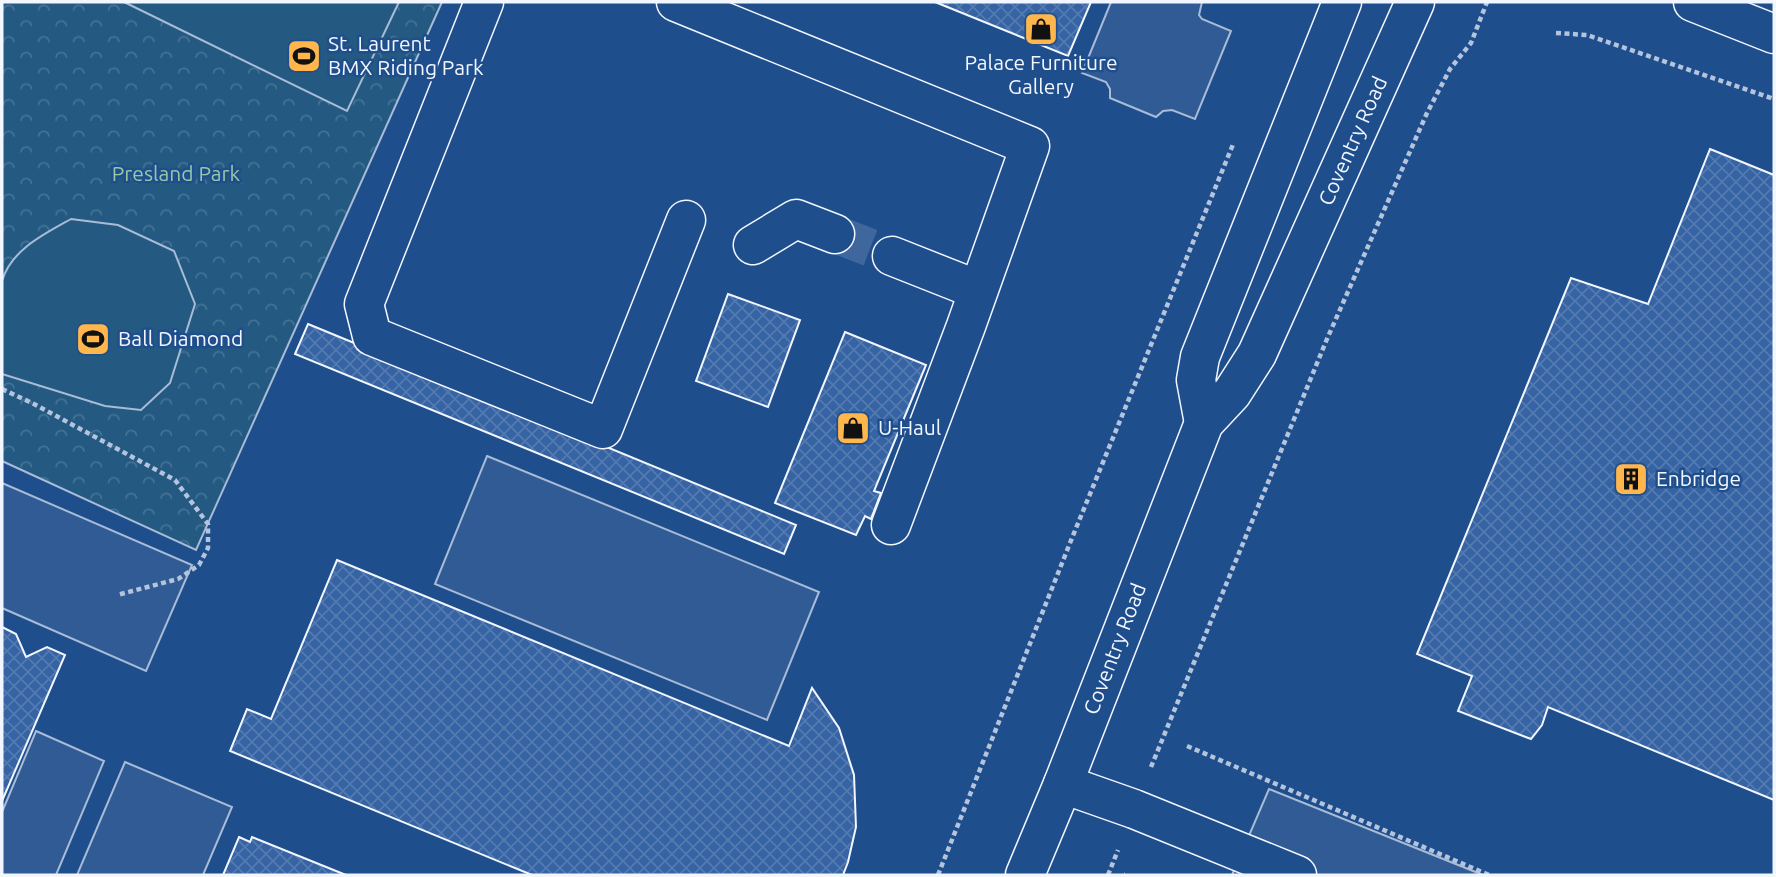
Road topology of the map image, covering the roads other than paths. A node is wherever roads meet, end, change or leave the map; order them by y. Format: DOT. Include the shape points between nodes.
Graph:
graph roads {
  1 [pos="484,2"];
  2 [pos="676,2"];
  3 [pos="1342,2"];
  4 [pos="1415,2"];
  5 [pos="1693,2"];
  6 [pos="1774,34"];
  7 [pos="686,220"];
  8 [pos="835,234"];
  9 [pos="752,245"];
  10 [pos="892,256"];
  11 [pos="978,290"];
  12 [pos="1203,423"];
  13 [pos="891,525"];
  14 [pos="1063,784"];
  15 [pos="1025,875"];
  16 [pos="1297,875"];
  1 -- 7 [label="main road" via="364,304 372,336 603,429"];
  2 -- 11 [label="main road" via="1030,146"];
  3 -- 12 [label="main road" via="1200,357 1196,380"];
  4 -- 12 [label="main road, Coventry Road" via="1257,354 1232,393"];
  5 -- 6 [label="main road"];
  8 -- 9 [label="main road" via="796,219"];
  10 -- 11 [label="main road"];
  11 -- 13 [label="main road"];
  12 -- 14 [label="main road, Coventry Road"];
  14 -- 15 [label="main road, Coventry Road"];
  14 -- 16 [label="main road"];
}
